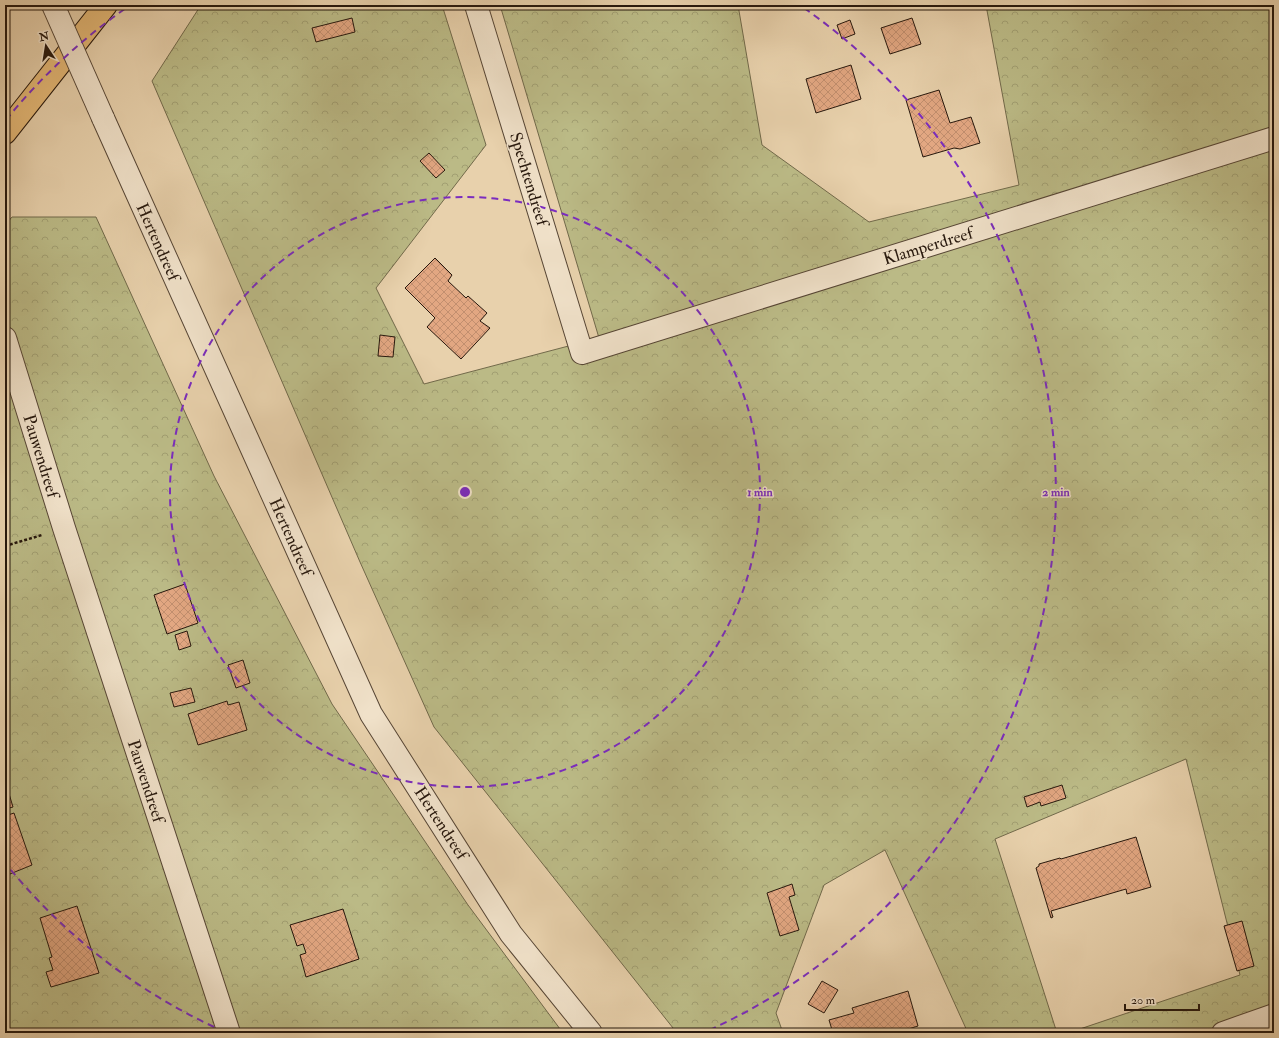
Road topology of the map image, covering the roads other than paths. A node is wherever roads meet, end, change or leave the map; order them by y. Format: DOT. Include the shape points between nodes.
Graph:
graph roads {
  1 [pos="53,5"];
  2 [pos="106,5"];
  3 [pos="476,5"];
  4 [pos="5,134"];
  5 [pos="1274,138"];
  6 [pos="5,338"];
  7 [pos="582,353"];
  8 [pos="1274,1015"];
  9 [pos="229,1033"];
  10 [pos="592,1033"];
  11 [pos="1223,1033"];
  1 -- 10 [label="street, Hertendreef, bridge" via="370,714 511,934"];
  2 -- 4 [label="highway"];
  3 -- 7 [label="street, Spechtendreef"];
  5 -- 7 [label="street, Klamperdreef"];
  6 -- 9 [label="street, Pauwendreef" via="64,528"];
  8 -- 11 [label="street"];
}
